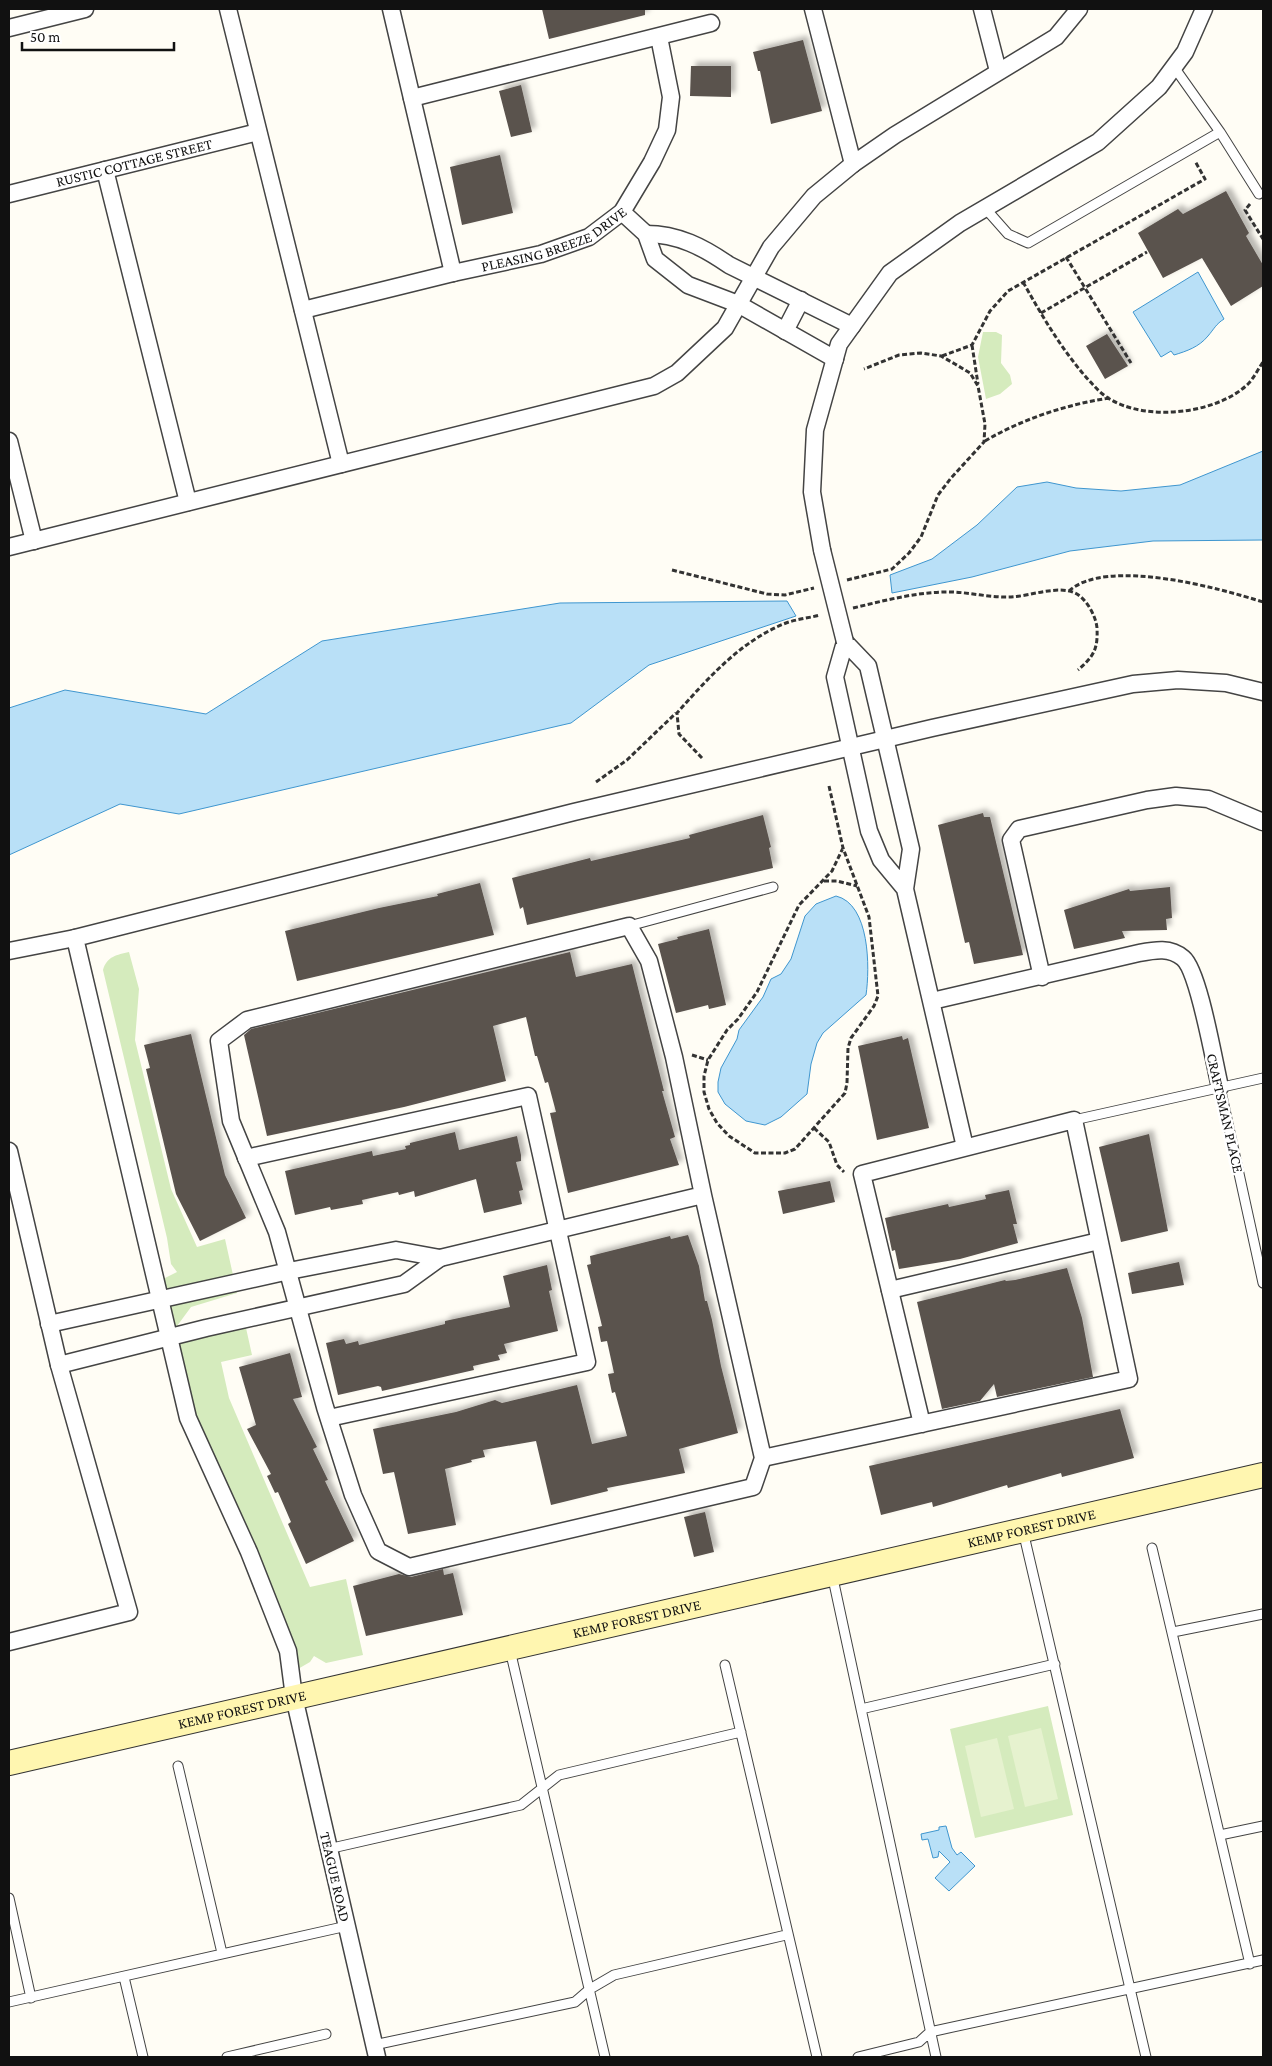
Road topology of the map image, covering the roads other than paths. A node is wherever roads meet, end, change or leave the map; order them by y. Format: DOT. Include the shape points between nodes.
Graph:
graph roads {
  1 [pos="84,9"];
  2 [pos="228,9"];
  3 [pos="391,9"];
  4 [pos="813,9"];
  5 [pos="982,9"];
  6 [pos="1078,9"];
  7 [pos="1204,9"];
  8 [pos="711,23"];
  9 [pos="9,28"];
  10 [pos="659,37"];
  11 [pos="1174,66"];
  12 [pos="998,71"];
  13 [pos="412,98"];
  14 [pos="258,132"];
  15 [pos="1220,132"];
  16 [pos="852,164"];
  17 [pos="104,170"];
  18 [pos="9,194"];
  19 [pos="1259,194"];
  20 [pos="985,208"];
  21 [pos="622,212"];
  22 [pos="646,234"];
  23 [pos="453,273"];
  24 [pos="753,277"];
  25 [pos="801,300"];
  26 [pos="738,304"];
  27 [pos="303,310"];
  28 [pos="852,326"];
  29 [pos="785,331"];
  30 [pos="835,359"];
  31 [pos="9,441"];
  32 [pos="341,464"];
  33 [pos="188,502"];
  34 [pos="34,541"];
  35 [pos="9,547"];
  36 [pos="845,642"];
  37 [pos="1263,692"];
  38 [pos="884,739"];
  39 [pos="850,748"];
  40 [pos="1263,822"];
  41 [pos="773,887"];
  42 [pos="905,889"];
  43 [pos="629,926"];
  44 [pos="75,938"];
  45 [pos="9,951"];
  46 [pos="1042,977"];
  47 [pos="932,1001"];
  48 [pos="1263,1078"];
  49 [pos="1220,1087"];
  50 [pos="1074,1120"];
  51 [pos="965,1147"];
  52 [pos="9,1151"];
  53 [pos="246,1158"];
  54 [pos="702,1195"];
  55 [pos="558,1230"];
  56 [pos="1099,1241"];
  57 [pos="440,1258"];
  58 [pos="289,1271"];
  59 [pos="1263,1283"];
  60 [pos="890,1290"];
  61 [pos="159,1299"];
  62 [pos="298,1307"];
  63 [pos="49,1324"];
  64 [pos="168,1337"];
  65 [pos="59,1365"];
  66 [pos="328,1418"];
  67 [pos="922,1424"];
  68 [pos="763,1458"];
  69 [pos="1263,1475"];
  70 [pos="1022,1531"];
  71 [pos="1152,1548"];
  72 [pos="832,1574"];
  73 [pos="1263,1614"];
  74 [pos="1173,1632"];
  75 [pos="9,1642"];
  76 [pos="510,1647"];
  77 [pos="1055,1664"];
  78 [pos="725,1666"];
  79 [pos="294,1698"];
  80 [pos="860,1708"];
  81 [pos="741,1732"];
  82 [pos="9,1763"];
  83 [pos="178,1766"];
  84 [pos="541,1788"];
  85 [pos="1263,1826"];
  86 [pos="1220,1836"];
  87 [pos="328,1849"];
  88 [pos="9,1898"];
  89 [pos="347,1926"];
  90 [pos="786,1935"];
  91 [pos="222,1953"];
  92 [pos="1263,1960"];
  93 [pos="1250,1964"];
  94 [pos="124,1977"];
  95 [pos="590,1989"];
  96 [pos="1131,1990"];
  97 [pos="31,1998"];
  98 [pos="9,2002"];
  99 [pos="930,2032"];
  100 [pos="326,2034"];
  101 [pos="375,2051"];
  102 [pos="143,2057"];
  103 [pos="227,2057"];
  104 [pos="605,2057"];
  105 [pos="817,2057"];
  106 [pos="858,2057"];
  107 [pos="936,2057"];
  108 [pos="1146,2057"];
  1 -- 9 [label="street"];
  2 -- 14 [label="street"];
  3 -- 13 [label="street"];
  4 -- 16 [label="street"];
  5 -- 12 [label="street"];
  6 -- 12 [label="street" via="1056,37"];
  7 -- 11 [label="street" via="1185,52"];
  8 -- 10 [label="street"];
  10 -- 13 [label="street"];
  10 -- 21 [label="street, PLEASING BREEZE DRIVE" via="671,98 667,130"];
  11 -- 15 [label="lane"];
  11 -- 20 [label="street" via="1159,87 1098,142"];
  12 -- 16 [label="street"];
  13 -- 23 [label="street"];
  14 -- 17 [label="street, RUSTIC COTTAGE STREET"];
  14 -- 27 [label="street"];
  15 -- 19 [label="lane"];
  15 -- 20 [label="lane" via="1028,243 1008,234"];
  16 -- 24 [label="street" via="814,196"];
  17 -- 18 [label="street, RUSTIC COTTAGE STREET"];
  17 -- 33 [label="street"];
  20 -- 28 [label="street" via="890,273"];
  21 -- 22 [label="street"];
  21 -- 23 [label="street, PLEASING BREEZE DRIVE" via="589,238 541,254"];
  22 -- 24 [label="street" via="667,234 710,252"];
  22 -- 26 [label="street" via="655,259 688,285"];
  23 -- 27 [label="street, PLEASING BREEZE DRIVE"];
  24 -- 25 [label="street"];
  24 -- 26 [label="street"];
  25 -- 28 [label="street"];
  25 -- 29 [label="street"];
  26 -- 29 [label="street"];
  26 -- 32 [label="street" via="725,328 677,373 654,386"];
  27 -- 32 [label="street"];
  28 -- 30 [label="street" via="839,344"];
  29 -- 30 [label="street"];
  30 -- 36 [label="street, bridge" via="815,430 812,492 822,550"];
  31 -- 34 [label="street"];
  32 -- 33 [label="street"];
  33 -- 34 [label="street"];
  34 -- 35 [label="street"];
  36 -- 38 [label="street" via="868,666"];
  36 -- 39 [label="street" via="834,677"];
  37 -- 38 [label="street" via="1226,683 1178,680 1133,684"];
  38 -- 39 [label="street"];
  38 -- 42 [label="street" via="911,849"];
  39 -- 42 [label="street" via="869,831 882,860"];
  39 -- 44 [label="street" via="574,812"];
  40 -- 46 [label="street" via="1208,799 1176,796 1019,829 1011,840"];
  41 -- 43 [label="lane"];
  42 -- 47 [label="street"];
  43 -- 53 [label="street" via="247,1020 219,1041 231,1121"];
  43 -- 54 [label="street" via="649,961 674,1057"];
  44 -- 45 [label="street"];
  44 -- 61 [label="street, TEAGUE ROAD"];
  46 -- 47 [label="street"];
  46 -- 49 [label="street, CRAFTSMAN PLACE" via="1160,949 1173,952 1190,965"];
  47 -- 51 [label="street"];
  48 -- 49 [label="lane"];
  49 -- 50 [label="lane"];
  49 -- 59 [label="lane, CRAFTSMAN PLACE"];
  50 -- 51 [label="street"];
  50 -- 56 [label="street"];
  51 -- 60 [label="street" via="862,1174"];
  52 -- 63 [label="street"];
  53 -- 55 [label="street" via="528,1096"];
  53 -- 58 [label="street" via="277,1232"];
  54 -- 55 [label="street"];
  54 -- 68 [label="street"];
  55 -- 57 [label="street"];
  55 -- 66 [label="street" via="587,1362"];
  56 -- 60 [label="street"];
  56 -- 67 [label="street" via="1129,1380"];
  57 -- 58 [label="street" via="396,1250"];
  57 -- 62 [label="street" via="404,1284"];
  58 -- 61 [label="street"];
  58 -- 62 [label="street"];
  60 -- 67 [label="street"];
  61 -- 63 [label="street"];
  61 -- 64 [label="street, TEAGUE ROAD"];
  62 -- 64 [label="street"];
  62 -- 66 [label="street"];
  63 -- 65 [label="street"];
  64 -- 65 [label="street"];
  64 -- 79 [label="street, TEAGUE ROAD" via="188,1418 249,1552 288,1651"];
  65 -- 75 [label="street" via="129,1612"];
  66 -- 68 [label="street" via="353,1496 378,1552 409,1567 753,1488"];
  67 -- 68 [label="street"];
  69 -- 70 [label="street, KEMP FOREST DRIVE"];
  70 -- 72 [label="street, KEMP FOREST DRIVE"];
  70 -- 77 [label="lane"];
  71 -- 74 [label="lane"];
  72 -- 76 [label="street, KEMP FOREST DRIVE"];
  72 -- 80 [label="lane"];
  73 -- 74 [label="lane"];
  74 -- 86 [label="lane"];
  76 -- 79 [label="street, KEMP FOREST DRIVE"];
  76 -- 84 [label="lane"];
  77 -- 80 [label="lane"];
  77 -- 96 [label="lane"];
  78 -- 81 [label="lane"];
  79 -- 82 [label="street, KEMP FOREST DRIVE"];
  79 -- 87 [label="street, TEAGUE ROAD"];
  80 -- 99 [label="lane"];
  81 -- 84 [label="lane" via="559,1774"];
  81 -- 90 [label="lane"];
  83 -- 91 [label="lane"];
  84 -- 87 [label="lane" via="521,1805"];
  84 -- 95 [label="lane"];
  85 -- 86 [label="lane"];
  86 -- 93 [label="lane"];
  87 -- 89 [label="street, TEAGUE ROAD"];
  88 -- 97 [label="lane"];
  89 -- 91 [label="lane"];
  89 -- 101 [label="street, TEAGUE ROAD"];
  90 -- 95 [label="lane" via="614,1975"];
  90 -- 105 [label="lane"];
  91 -- 94 [label="lane"];
  92 -- 93 [label="lane"];
  93 -- 96 [label="lane"];
  94 -- 97 [label="lane"];
  94 -- 102 [label="lane"];
  95 -- 101 [label="lane" via="575,2002"];
  95 -- 104 [label="lane"];
  96 -- 99 [label="lane"];
  96 -- 108 [label="lane"];
  97 -- 98 [label="lane"];
  99 -- 106 [label="lane" via="919,2042"];
  99 -- 107 [label="lane"];
  100 -- 103 [label="lane"];
}
